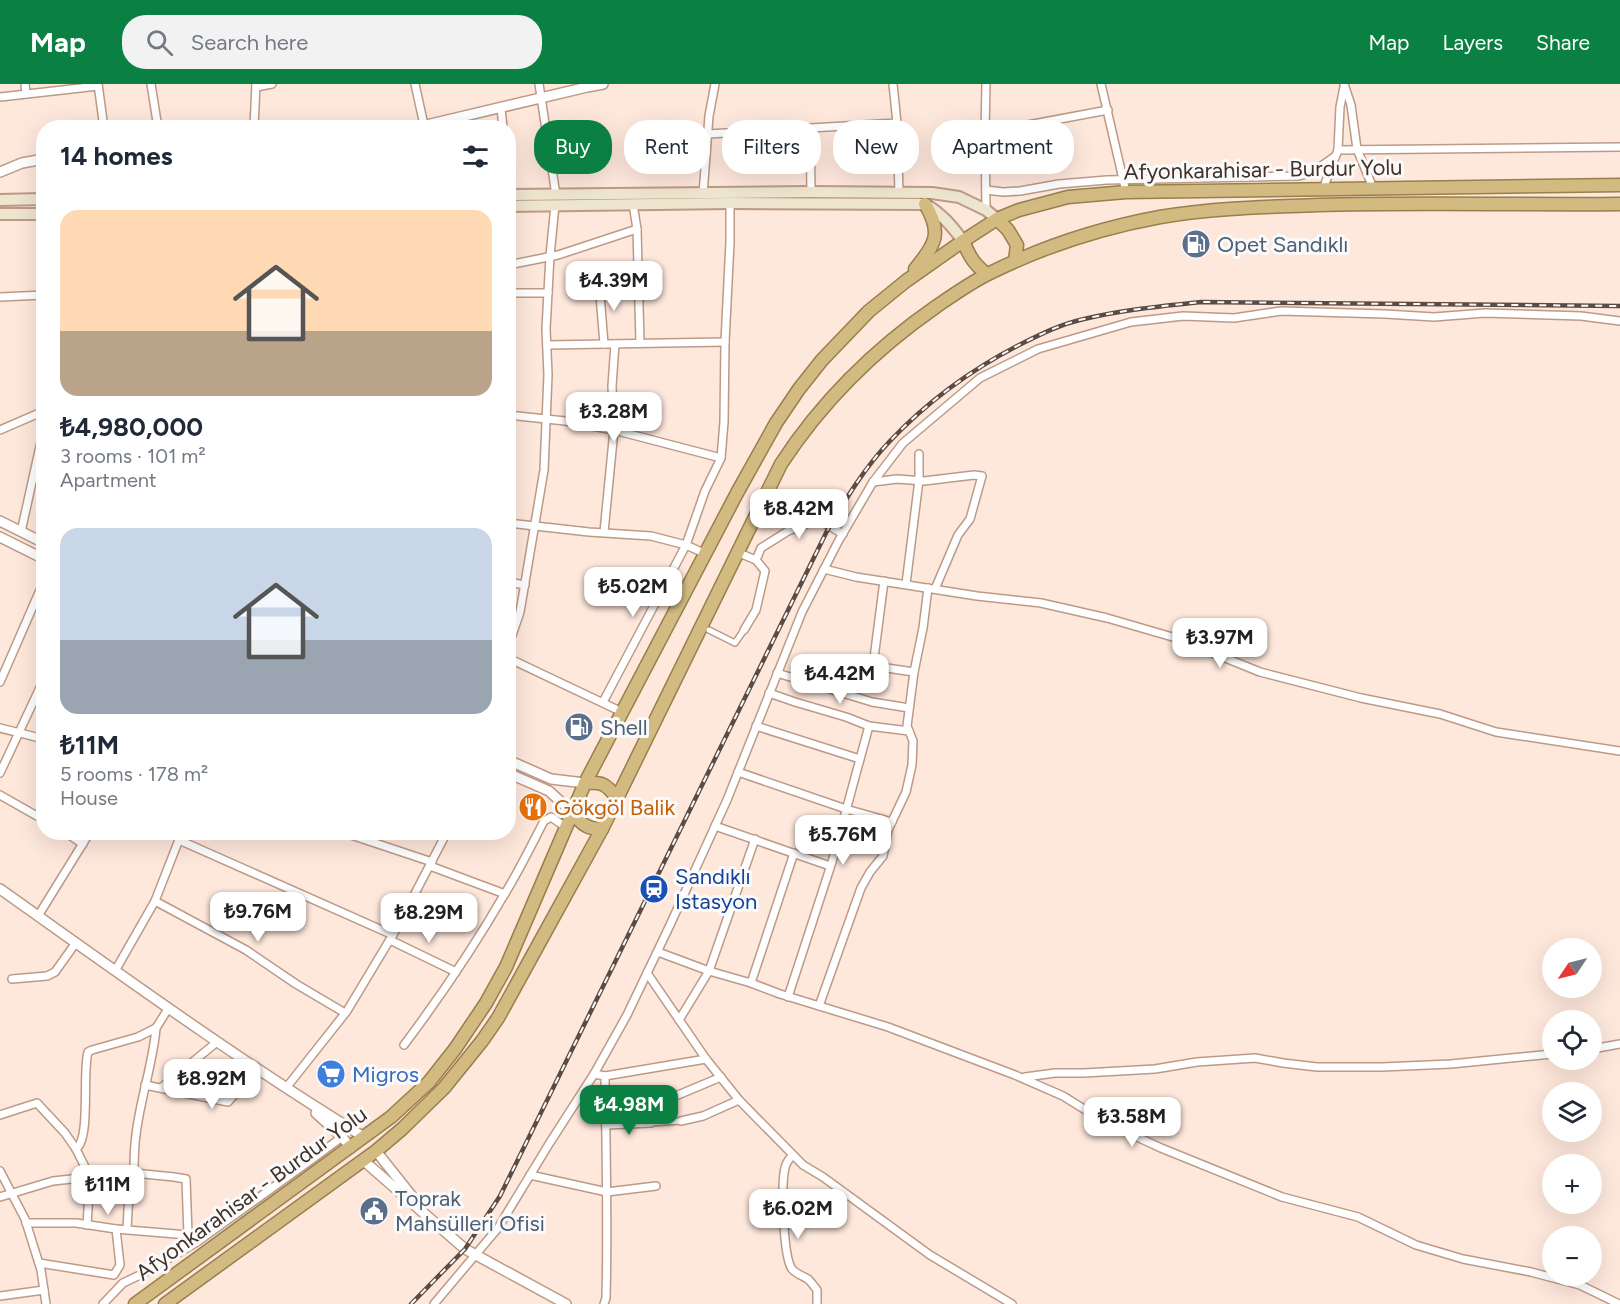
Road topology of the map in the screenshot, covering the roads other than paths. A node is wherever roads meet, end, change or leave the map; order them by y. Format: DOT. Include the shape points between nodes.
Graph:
graph roads {
  1 [pos="25,84"];
  2 [pos="151,84"];
  3 [pos="272,84"];
  4 [pos="415,84"];
  5 [pos="539,84"];
  6 [pos="603,84"];
  7 [pos="715,84"];
  8 [pos="893,84"];
  9 [pos="986,84"];
  10 [pos="1101,84"];
  11 [pos="1344,84"];
  12 [pos="98,85"];
  13 [pos="256,86"];
  14 [pos="26,93"];
  15 [pos="0,97"];
  16 [pos="541,98"];
  17 [pos="501,108"];
  18 [pos="1108,110"];
  19 [pos="103,120"];
  20 [pos="157,120"];
  21 [pos="255,120"];
  22 [pos="417,120"];
  23 [pos="448,120"];
  24 [pos="502,120"];
  25 [pos="710,120"];
  26 [pos="897,120"];
  27 [pos="985,120"];
  28 [pos="1055,120"];
  29 [pos="1620,147"];
  30 [pos="1357,149"];
  31 [pos="1336,153"];
  32 [pos="36,161"];
  33 [pos="0,172"];
  34 [pos="705,174"];
  35 [pos="811,174"];
  36 [pos="898,174"];
  37 [pos="986,174"];
  38 [pos="1125,185"];
  39 [pos="1620,185"];
  40 [pos="1373,188"];
  41 [pos="1323,189"];
  42 [pos="986,190"];
  43 [pos="811,192"];
  44 [pos="899,193"];
  45 [pos="703,194"];
  46 [pos="516,196"];
  47 [pos="36,199"];
  48 [pos="0,200"];
  49 [pos="555,200"];
  50 [pos="730,203"];
  51 [pos="633,204"];
  52 [pos="925,204"];
  53 [pos="1620,204"];
  54 [pos="516,205"];
  55 [pos="986,210"];
  56 [pos="0,214"];
  57 [pos="36,214"];
  58 [pos="997,219"];
  59 [pos="637,229"];
  60 [pos="963,241"];
  61 [pos="550,256"];
  62 [pos="1015,261"];
  63 [pos="516,263"];
  64 [pos="987,274"];
  65 [pos="906,281"];
  66 [pos="638,290"];
  67 [pos="516,293"];
  68 [pos="548,293"];
  69 [pos="36,295"];
  70 [pos="0,297"];
  71 [pos="1620,321"];
  72 [pos="725,342"];
  73 [pos="604,344"];
  74 [pos="615,344"];
  75 [pos="640,344"];
  76 [pos="547,345"];
  77 [pos="36,414"];
  78 [pos="516,416"];
  79 [pos="545,419"];
  80 [pos="0,430"];
  81 [pos="615,430"];
  82 [pos="919,454"];
  83 [pos="721,458"];
  84 [pos="36,473"];
  85 [pos="919,480"];
  86 [pos="873,482"];
  87 [pos="0,521"];
  88 [pos="516,523"];
  89 [pos="535,525"];
  90 [pos="21,532"];
  91 [pos="603,532"];
  92 [pos="843,534"];
  93 [pos="0,537"];
  94 [pos="36,539"];
  95 [pos="686,545"];
  96 [pos="739,553"];
  97 [pos="706,554"];
  98 [pos="36,555"];
  99 [pos="756,560"];
  100 [pos="824,569"];
  101 [pos="884,581"];
  102 [pos="516,583"];
  103 [pos="906,584"];
  104 [pos="525,585"];
  105 [pos="931,588"];
  106 [pos="36,599"];
  107 [pos="516,623"];
  108 [pos="709,630"];
  109 [pos="744,630"];
  110 [pos="516,662"];
  111 [pos="914,672"];
  112 [pos="777,673"];
  113 [pos="0,682"];
  114 [pos="769,693"];
  115 [pos="36,696"];
  116 [pos="603,702"];
  117 [pos="909,708"];
  118 [pos="622,712"];
  119 [pos="756,726"];
  120 [pos="869,726"];
  121 [pos="0,728"];
  122 [pos="909,731"];
  123 [pos="18,733"];
  124 [pos="36,737"];
  125 [pos="1620,751"];
  126 [pos="860,759"];
  127 [pos="516,764"];
  128 [pos="738,772"];
  129 [pos="0,773"];
  130 [pos="516,777"];
  131 [pos="585,783"];
  132 [pos="0,795"];
  133 [pos="617,798"];
  134 [pos="846,809"];
  135 [pos="573,813"];
  136 [pos="36,815"];
  137 [pos="892,822"];
  138 [pos="715,826"];
  139 [pos="567,828"];
  140 [pos="602,829"];
  141 [pos="755,839"];
  142 [pos="77,840"];
  143 [pos="85,840"];
  144 [pos="179,840"];
  145 [pos="364,840"];
  146 [pos="443,840"];
  147 [pos="83,844"];
  148 [pos="794,853"];
  149 [pos="431,864"];
  150 [pos="830,866"];
  151 [pos="0,889"];
  152 [pos="505,894"];
  153 [pos="155,901"];
  154 [pos="38,916"];
  155 [pos="391,938"];
  156 [pos="75,944"];
  157 [pos="658,952"];
  158 [pos="115,971"];
  159 [pos="709,971"];
  160 [pos="456,972"];
  161 [pos="647,973"];
  162 [pos="12,979"];
  163 [pos="751,984"];
  164 [pos="788,997"];
  165 [pos="819,1006"];
  166 [pos="168,1009"];
  167 [pos="345,1013"];
  168 [pos="679,1020"];
  169 [pos="156,1028"];
  170 [pos="217,1042"];
  171 [pos="1620,1044"];
  172 [pos="404,1045"];
  173 [pos="1602,1047"];
  174 [pos="1542,1055"];
  175 [pos="706,1059"];
  176 [pos="257,1069"];
  177 [pos="594,1074"];
  178 [pos="605,1076"];
  179 [pos="721,1077"];
  180 [pos="1022,1078"];
  181 [pos="146,1085"];
  182 [pos="162,1087"];
  183 [pos="286,1089"];
  184 [pos="678,1095"];
  185 [pos="299,1097"];
  186 [pos="739,1100"];
  187 [pos="0,1115"];
  188 [pos="681,1121"];
  189 [pos="651,1123"];
  190 [pos="606,1125"];
  191 [pos="342,1137"];
  192 [pos="364,1137"];
  193 [pos="351,1148"];
  194 [pos="76,1149"];
  195 [pos="376,1151"];
  196 [pos="792,1156"];
  197 [pos="364,1161"];
  198 [pos="0,1171"];
  199 [pos="132,1174"];
  200 [pos="530,1175"];
  201 [pos="90,1177"];
  202 [pos="656,1185"];
  203 [pos="607,1192"];
  204 [pos="12,1194"];
  205 [pos="0,1196"];
  206 [pos="428,1216"];
  207 [pos="27,1223"];
  208 [pos="87,1225"];
  209 [pos="116,1229"];
  210 [pos="127,1230"];
  211 [pos="188,1235"];
  212 [pos="197,1242"];
  213 [pos="477,1255"];
  214 [pos="39,1263"];
  215 [pos="44,1290"];
  216 [pos="0,1296"];
  217 [pos="46,1304"];
  218 [pos="103,1304"];
  219 [pos="135,1304"];
  220 [pos="165,1304"];
  221 [pos="434,1304"];
  222 [pos="566,1304"];
  223 [pos="604,1304"];
  224 [pos="817,1304"];
  225 [pos="1012,1304"];
  226 [pos="1619,1304"];
  1 -- 14 [label="street"];
  2 -- 20 [label="street"];
  3 -- 13 [label="street"];
  4 -- 22 [label="street"];
  5 -- 16 [label="street"];
  6 -- 16 [label="street"];
  7 -- 25 [label="street"];
  8 -- 26 [label="street"];
  9 -- 27 [label="street"];
  10 -- 18 [label="street"];
  11 -- 30 [label="street"];
  11 -- 31 [label="street"];
  12 -- 14 [label="street"];
  12 -- 19 [label="street"];
  13 -- 21 [label="street"];
  14 -- 15 [label="street"];
  16 -- 17 [label="street"];
  16 -- 49 [label="street"];
  17 -- 23 [label="street"];
  17 -- 24 [label="street"];
  18 -- 28 [label="street"];
  18 -- 38 [label="street"];
  29 -- 30 [label="street"];
  30 -- 31 [label="street"];
  30 -- 40 [label="street"];
  31 -- 38 [label="street" via="1313,172 1299,176"];
  31 -- 41 [label="street"];
  32 -- 33 [label="street"];
  34 -- 45 [label="street"];
  35 -- 43 [label="street"];
  36 -- 44 [label="street"];
  37 -- 42 [label="street"];
  38 -- 41 [label="highway, Afyonkarahisar - Burdur Yolu"];
  38 -- 42 [label="street" via="1073,182 1011,192"];
  38 -- 58 [label="highway, Afyonkarahisar - Burdur Yolu" via="1029,207"];
  39 -- 40 [label="highway, Afyonkarahisar - Burdur Yolu"];
  40 -- 41 [label="highway, Afyonkarahisar - Burdur Yolu"];
  42 -- 55 [label="street"];
  43 -- 44 [label="main road"];
  43 -- 45 [label="main road"];
  44 -- 55 [label="main road" via="946,194"];
  45 -- 49 [label="main road"];
  46 -- 49 [label="main road"];
  47 -- 48 [label="main road"];
  49 -- 51 [label="main road"];
  49 -- 54 [label="main road"];
  49 -- 61 [label="street"];
  50 -- 51 [label="main road"];
  50 -- 52 [label="main road"];
  50 -- 72 [label="street"];
  51 -- 59 [label="street"];
  52 -- 60 [label="main road" via="937,211"];
  52 -- 65 [label="highway" via="935,226 934,238 930,252"];
  53 -- 62 [label="highway, Afyonkarahisar - Burdur Yolu" via="1365,204 1205,210 1093,232"];
  55 -- 58 [label="main road"];
  56 -- 57 [label="main road"];
  58 -- 60 [label="highway, Afyonkarahisar - Burdur Yolu"];
  58 -- 62 [label="highway" via="1017,245"];
  59 -- 61 [label="street"];
  59 -- 66 [label="street"];
  60 -- 64 [label="highway" via="976,267"];
  60 -- 65 [label="highway, Afyonkarahisar - Burdur Yolu"];
  61 -- 63 [label="street"];
  61 -- 68 [label="street"];
  62 -- 64 [label="highway, Afyonkarahisar - Burdur Yolu"];
  64 -- 96 [label="highway, Afyonkarahisar - Burdur Yolu" via="901,331 833,396 781,464"];
  65 -- 97 [label="highway, Afyonkarahisar - Burdur Yolu" via="869,312 799,389 755,459"];
  66 -- 73 [label="street" via="600,295"];
  66 -- 75 [label="street"];
  67 -- 68 [label="street"];
  68 -- 76 [label="street"];
  69 -- 70 [label="street"];
  71 -- 86 [label="street" via="1485,313 1434,317 1281,311 1234,318 1183,316 1131,322 1038,349 980,378 903,444"];
  72 -- 75 [label="street"];
  72 -- 83 [label="street"];
  73 -- 74 [label="street"];
  73 -- 76 [label="street"];
  74 -- 75 [label="street"];
  74 -- 81 [label="street"];
  76 -- 79 [label="street"];
  77 -- 80 [label="street"];
  78 -- 79 [label="street"];
  79 -- 81 [label="street"];
  79 -- 89 [label="street" via="544,470"];
  81 -- 83 [label="street"];
  81 -- 91 [label="street"];
  82 -- 85 [label="street"];
  83 -- 95 [label="street"];
  84 -- 90 [label="street"];
  85 -- 86 [label="street"];
  85 -- 103 [label="street"];
  85 -- 105 [label="street" via="982,476 970,519"];
  86 -- 92 [label="street"];
  87 -- 90 [label="street"];
  88 -- 89 [label="street"];
  89 -- 91 [label="street"];
  89 -- 104 [label="street"];
  90 -- 94 [label="street"];
  91 -- 95 [label="street" via="651,536"];
  92 -- 99 [label="street" via="824,522 813,521 761,548"];
  92 -- 100 [label="street"];
  93 -- 98 [label="street"];
  95 -- 97 [label="street"];
  95 -- 116 [label="street"];
  96 -- 99 [label="street"];
  96 -- 133 [label="highway, Afyonkarahisar - Burdur Yolu"];
  97 -- 118 [label="highway, Afyonkarahisar - Burdur Yolu"];
  99 -- 109 [label="street" via="765,571 756,610"];
  100 -- 101 [label="street"];
  100 -- 112 [label="street"];
  101 -- 103 [label="street"];
  101 -- 111 [label="street" via="873,666"];
  102 -- 104 [label="street"];
  103 -- 105 [label="street"];
  104 -- 107 [label="street"];
  105 -- 111 [label="street"];
  105 -- 125 [label="street" via="1041,603 1107,618 1176,638 1260,672 1338,693 1440,714 1496,732"];
  106 -- 113 [label="street"];
  108 -- 109 [label="street" via="735,643"];
  110 -- 116 [label="street"];
  111 -- 117 [label="street"];
  112 -- 114 [label="street"];
  112 -- 117 [label="street" via="872,702"];
  114 -- 119 [label="street"];
  114 -- 120 [label="street"];
  115 -- 123 [label="street"];
  116 -- 118 [label="street"];
  117 -- 122 [label="street"];
  118 -- 131 [label="highway, Afyonkarahisar - Burdur Yolu"];
  119 -- 126 [label="street"];
  119 -- 128 [label="street"];
  120 -- 122 [label="street"];
  120 -- 126 [label="street"];
  121 -- 123 [label="street"];
  122 -- 137 [label="street" via="913,741 912,765 906,792"];
  123 -- 124 [label="street"];
  123 -- 129 [label="street"];
  126 -- 134 [label="street"];
  127 -- 131 [label="street" via="551,779"];
  128 -- 134 [label="street"];
  128 -- 138 [label="street"];
  130 -- 135 [label="street" via="549,791"];
  131 -- 133 [label="highway" via="600,783"];
  131 -- 135 [label="highway, Afyonkarahisar - Burdur Yolu"];
  132 -- 136 [label="street"];
  133 -- 140 [label="highway, Afyonkarahisar - Burdur Yolu"];
  134 -- 137 [label="street"];
  134 -- 150 [label="street"];
  135 -- 139 [label="highway, Afyonkarahisar - Burdur Yolu"];
  135 -- 140 [label="highway" via="590,829"];
  137 -- 165 [label="street" via="883,856 861,888"];
  138 -- 141 [label="street"];
  138 -- 157 [label="street"];
  139 -- 152 [label="street" via="551,818 544,821"];
  139 -- 192 [label="highway, Afyonkarahisar - Burdur Yolu" via="506,968 476,1019 429,1082"];
  140 -- 195 [label="highway, Afyonkarahisar - Burdur Yolu" via="482,1041 444,1088"];
  141 -- 148 [label="street"];
  141 -- 159 [label="street"];
  142 -- 147 [label="street"];
  143 -- 147 [label="street"];
  144 -- 153 [label="street"];
  144 -- 155 [label="street"];
  145 -- 149 [label="street"];
  146 -- 149 [label="street"];
  147 -- 154 [label="street"];
  148 -- 150 [label="street"];
  148 -- 163 [label="street"];
  149 -- 152 [label="street"];
  149 -- 155 [label="street"];
  150 -- 164 [label="street"];
  151 -- 154 [label="street"];
  152 -- 160 [label="street"];
  153 -- 158 [label="street"];
  153 -- 167 [label="street" via="246,950"];
  154 -- 156 [label="street"];
  155 -- 160 [label="street"];
  155 -- 167 [label="street"];
  156 -- 158 [label="street"];
  156 -- 162 [label="street" via="55,972"];
  157 -- 159 [label="street"];
  157 -- 161 [label="street"];
  158 -- 166 [label="street"];
  159 -- 163 [label="street"];
  159 -- 168 [label="street"];
  160 -- 172 [label="street"];
  161 -- 168 [label="street"];
  161 -- 177 [label="street"];
  163 -- 164 [label="street"];
  164 -- 165 [label="street"];
  165 -- 180 [label="street"];
  166 -- 169 [label="street"];
  166 -- 170 [label="street"];
  167 -- 183 [label="street"];
  168 -- 175 [label="street"];
  169 -- 181 [label="street"];
  169 -- 194 [label="street" via="88,1052 83,1131"];
  170 -- 176 [label="street"];
  170 -- 182 [label="street"];
  171 -- 173 [label="street"];
  174 -- 180 [label="street" via="1382,1067 1317,1067 1255,1058"];
  175 -- 178 [label="street"];
  175 -- 179 [label="street"];
  176 -- 182 [label="street" via="228,1102"];
  176 -- 183 [label="street"];
  177 -- 178 [label="street"];
  177 -- 200 [label="street"];
  178 -- 190 [label="street"];
  179 -- 184 [label="street"];
  179 -- 186 [label="street"];
  180 -- 226 [label="street" via="1161,1148 1282,1197 1358,1217 1416,1245 1463,1259 1580,1285"];
  181 -- 182 [label="street"];
  181 -- 199 [label="street"];
  183 -- 185 [label="street"];
  185 -- 191 [label="street"];
  185 -- 192 [label="street"];
  186 -- 188 [label="street"];
  186 -- 196 [label="street"];
  187 -- 194 [label="street" via="38,1103"];
  188 -- 189 [label="street"];
  189 -- 190 [label="street"];
  190 -- 203 [label="street"];
  191 -- 193 [label="street"];
  191 -- 212 [label="street"];
  192 -- 193 [label="highway, Afyonkarahisar - Burdur Yolu"];
  192 -- 195 [label="highway"];
  193 -- 197 [label="highway"];
  193 -- 219 [label="highway, Afyonkarahisar - Burdur Yolu"];
  194 -- 201 [label="street"];
  195 -- 197 [label="highway, Afyonkarahisar - Burdur Yolu"];
  195 -- 206 [label="street"];
  196 -- 224 [label="street" via="785,1168 783,1190 788,1255 793,1270 817,1290"];
  196 -- 225 [label="street" via="930,1255"];
  197 -- 206 [label="street"];
  197 -- 220 [label="highway, Afyonkarahisar - Burdur Yolu"];
  198 -- 204 [label="street"];
  199 -- 201 [label="street"];
  199 -- 210 [label="street"];
  199 -- 211 [label="street" via="186,1179"];
  200 -- 203 [label="street"];
  200 -- 213 [label="street"];
  201 -- 204 [label="street" via="53,1181"];
  201 -- 208 [label="street"];
  202 -- 203 [label="street"];
  203 -- 223 [label="street"];
  204 -- 205 [label="street"];
  204 -- 207 [label="street"];
  206 -- 213 [label="street"];
  207 -- 208 [label="street"];
  207 -- 214 [label="street"];
  208 -- 209 [label="street"];
  209 -- 210 [label="street"];
  209 -- 214 [label="street" via="120,1265 114,1275"];
  210 -- 211 [label="street"];
  211 -- 212 [label="street"];
  212 -- 218 [label="street" via="123,1283"];
  213 -- 221 [label="street"];
  213 -- 222 [label="street"];
  214 -- 215 [label="street"];
  215 -- 216 [label="street"];
  215 -- 217 [label="street"];
}
